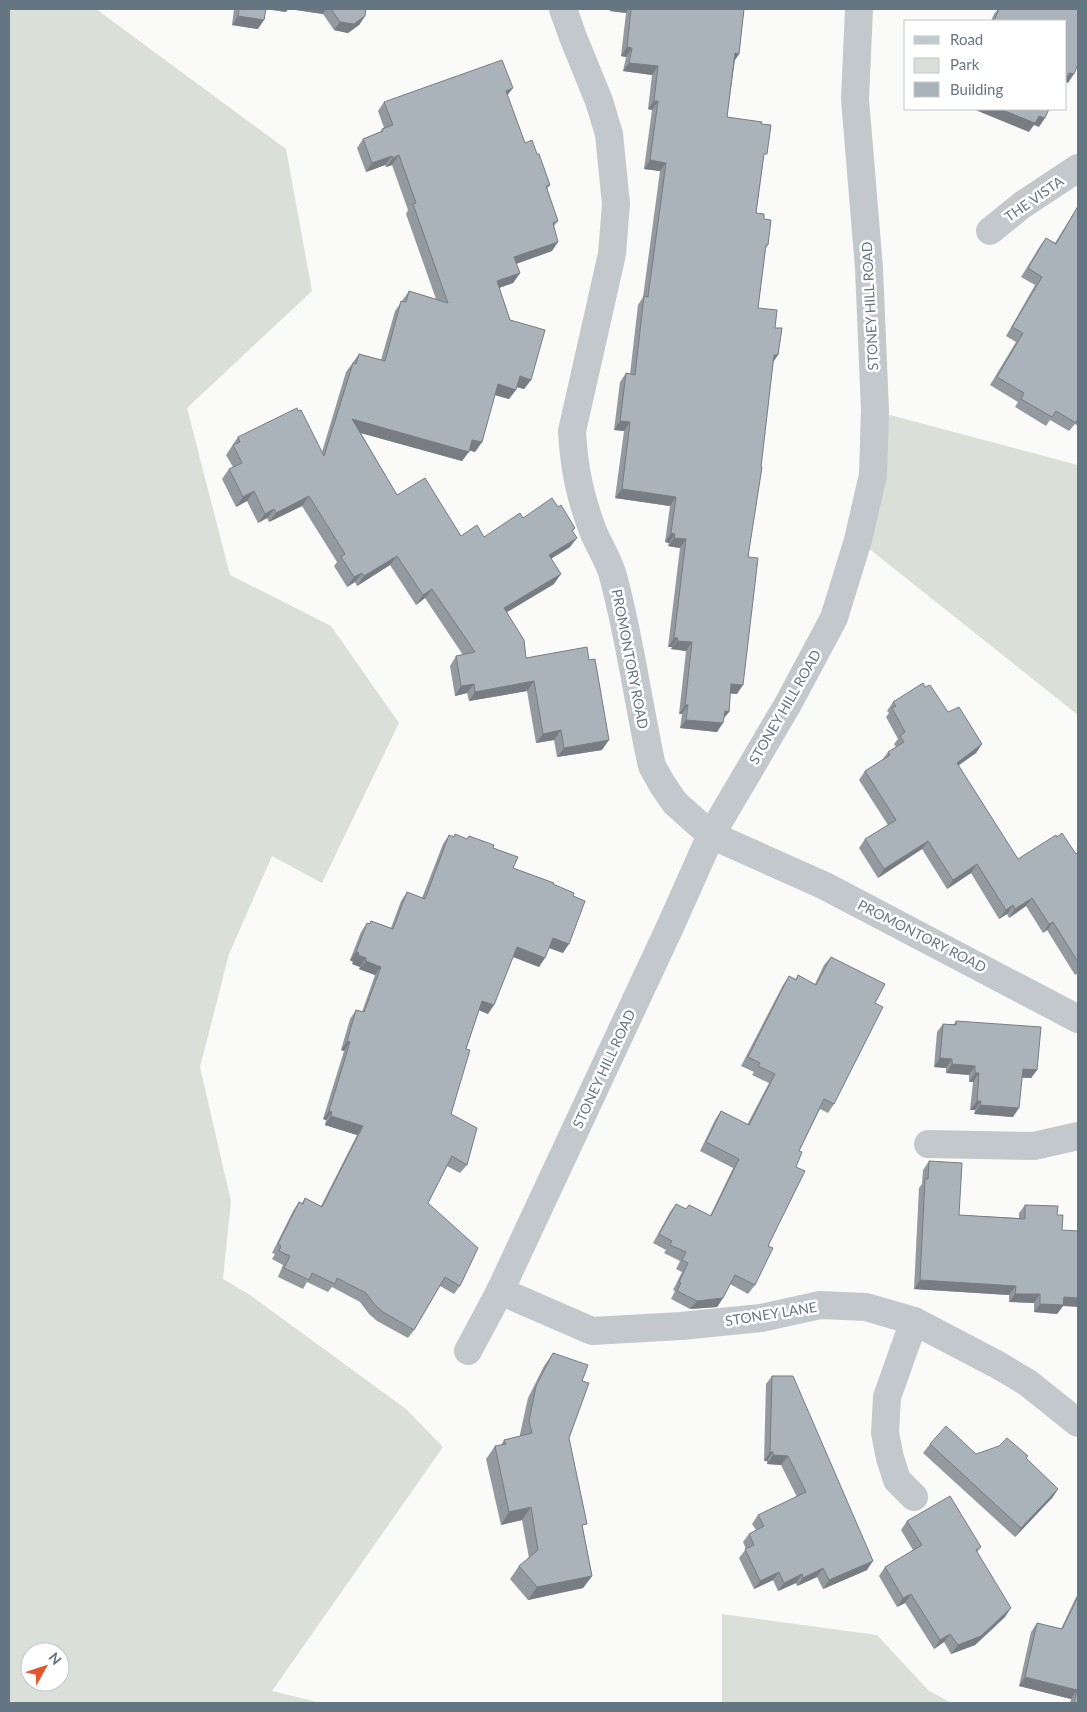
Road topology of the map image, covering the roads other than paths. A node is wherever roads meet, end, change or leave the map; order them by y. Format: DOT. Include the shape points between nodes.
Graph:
graph roads {
  1 [pos="563,9"];
  2 [pos="859,9"];
  3 [pos="1078,168"];
  4 [pos="990,231"];
  5 [pos="711,835"];
  6 [pos="1078,1019"];
  7 [pos="1078,1136"];
  8 [pos="928,1144"];
  9 [pos="500,1291"];
  10 [pos="914,1321"];
  11 [pos="468,1351"];
  12 [pos="1078,1424"];
  13 [pos="914,1497"];
  1 -- 5 [label="street, PROMONTORY ROAD" via="609,134 616,204 612,254 572,431 579,490 613,573 652,766 675,803"];
  2 -- 5 [label="street, STONEY HILL ROAD" via="855,99 873,344 873,475 858,540 834,618"];
  3 -- 4 [label="street, THE VISTA" via="1022,205"];
  5 -- 6 [label="street, PROMONTORY ROAD" via="825,886"];
  5 -- 9 [label="street, STONEY HILL ROAD"];
  7 -- 8 [label="street" via="1034,1146"];
  9 -- 10 [label="street, STONEY LANE" via="592,1331 761,1318 820,1305 866,1307"];
  9 -- 11 [label="street, STONEY HILL ROAD"];
  10 -- 12 [label="street, STONEY LANE" via="998,1365"];
  10 -- 13 [label="street" via="887,1397 885,1433 897,1480"];
}
